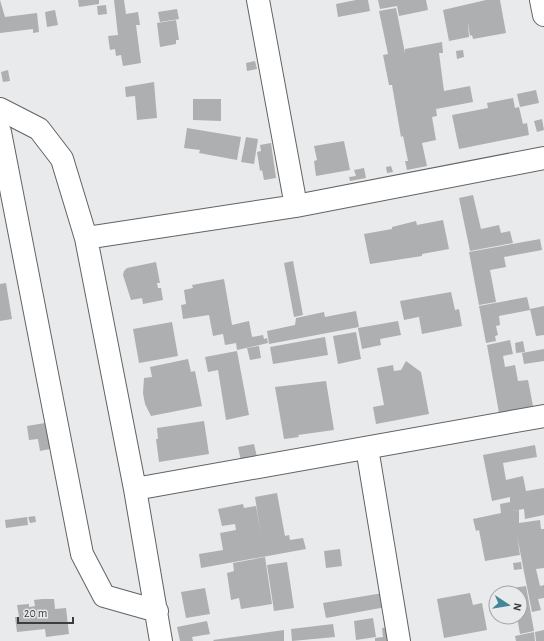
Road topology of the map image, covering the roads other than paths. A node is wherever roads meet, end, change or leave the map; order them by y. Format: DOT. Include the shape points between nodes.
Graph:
graph roads {
  1 [pos="258,0"];
  2 [pos="541,0"];
  3 [pos="544,15"];
  4 [pos="0,109"];
  5 [pos="0,132"];
  6 [pos="544,158"];
  7 [pos="296,206"];
  8 [pos="86,238"];
  9 [pos="544,416"];
  10 [pos="368,448"];
  11 [pos="135,489"];
  12 [pos="157,611"];
  13 [pos="162,641"];
  14 [pos="399,641"];
  1 -- 7 [label="street"];
  2 -- 3 [label="street"];
  4 -- 8 [label="street" via="39,129 62,159"];
  5 -- 12 [label="street" via="82,554 104,596"];
  6 -- 7 [label="street"];
  7 -- 8 [label="street"];
  8 -- 11 [label="street"];
  9 -- 10 [label="street"];
  10 -- 11 [label="street"];
  10 -- 14 [label="street"];
  11 -- 12 [label="street"];
  12 -- 13 [label="street"];
}
